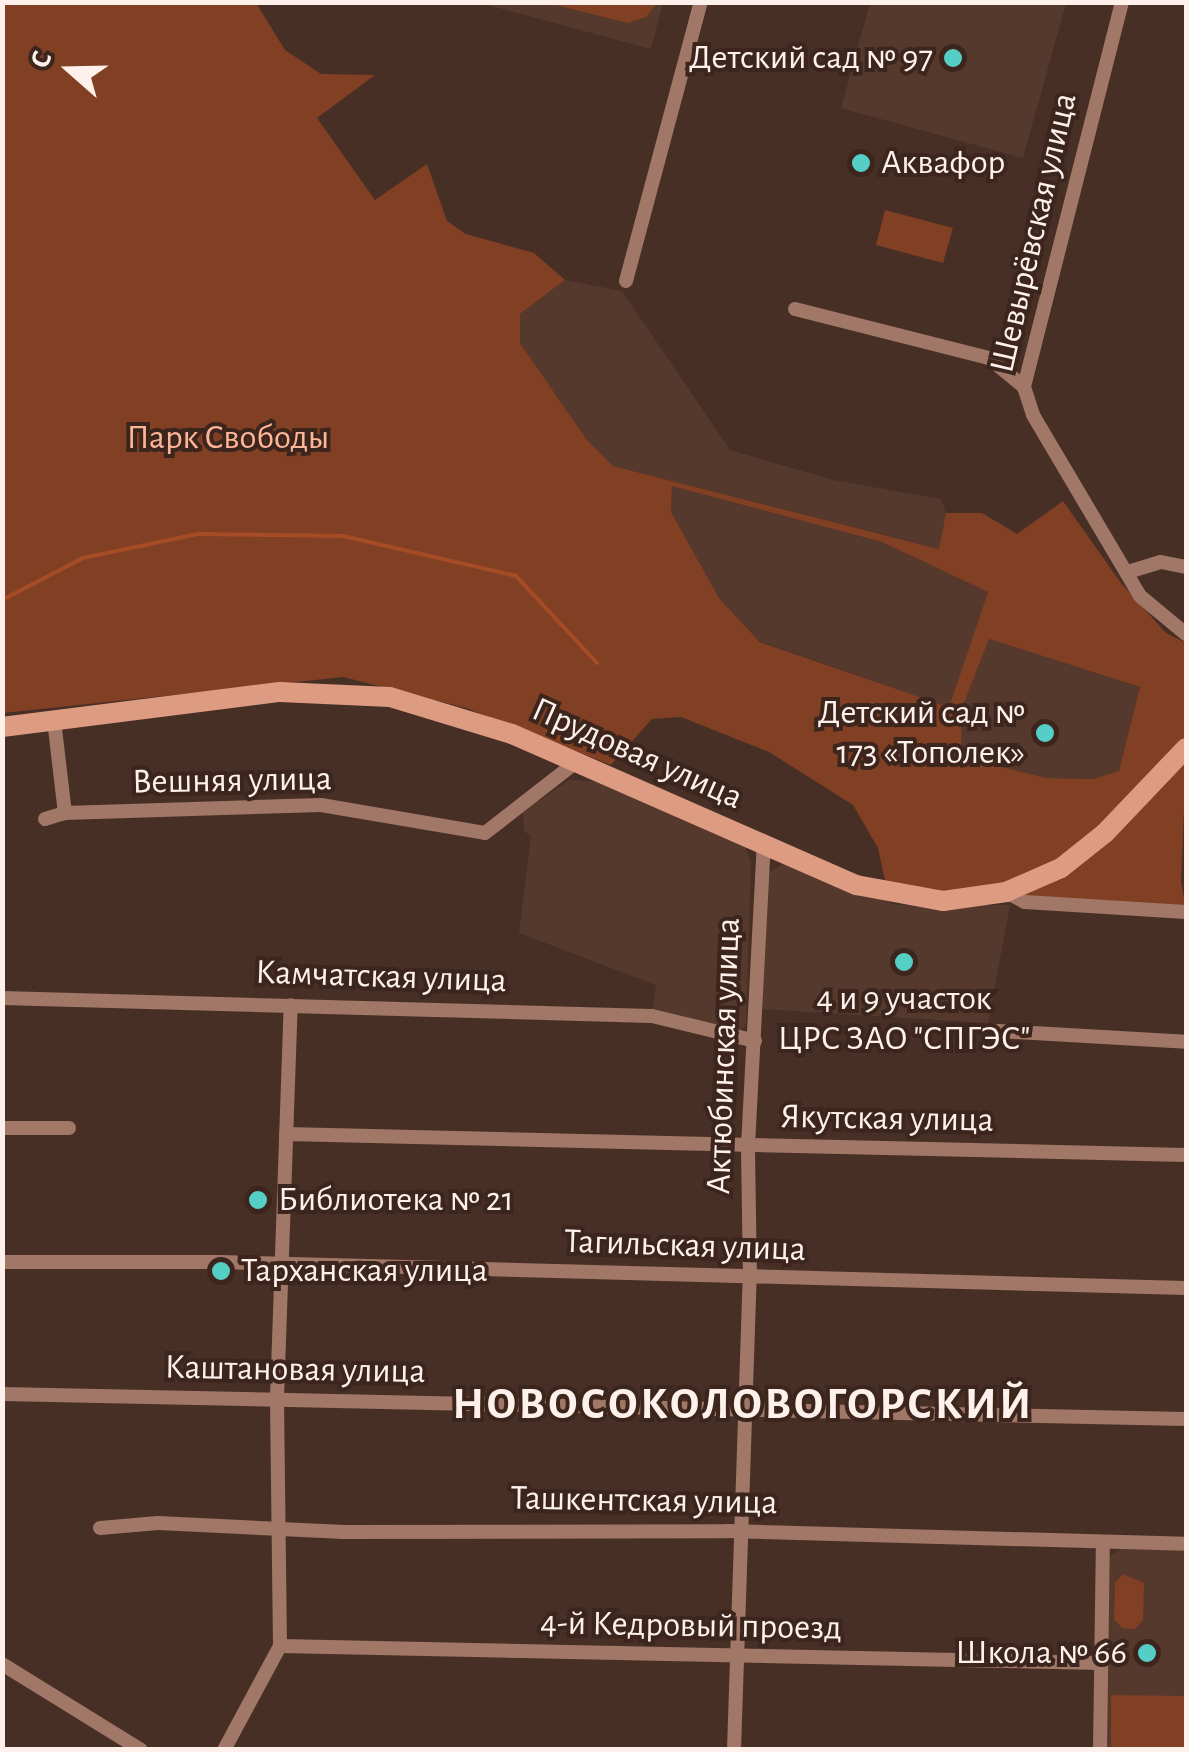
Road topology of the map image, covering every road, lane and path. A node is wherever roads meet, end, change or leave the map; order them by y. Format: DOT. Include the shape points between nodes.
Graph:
graph roads {
  1 [pos="701,2"];
  2 [pos="1122,2"];
  3 [pos="626,281"];
  4 [pos="795,309"];
  5 [pos="1024,387"];
  6 [pos="1186,567"];
  7 [pos="1128,572"];
  8 [pos="1186,634"];
  9 [pos="54,720"];
  10 [pos="2,727"];
  11 [pos="1185,751"];
  12 [pos="575,763"];
  13 [pos="64,812"];
  14 [pos="44,819"];
  15 [pos="764,846"];
  16 [pos="1006,892"];
  17 [pos="1186,912"];
  18 [pos="2,998"];
  19 [pos="290,1005"];
  20 [pos="998,1030"];
  21 [pos="754,1041"];
  22 [pos="1186,1042"];
  23 [pos="2,1128"];
  24 [pos="69,1128"];
  25 [pos="286,1134"];
  26 [pos="748,1146"];
  27 [pos="1186,1155"];
  28 [pos="2,1262"];
  29 [pos="284,1265"];
  30 [pos="750,1278"];
  31 [pos="1186,1288"];
  32 [pos="2,1394"];
  33 [pos="277,1398"];
  34 [pos="746,1410"];
  35 [pos="1186,1419"];
  36 [pos="100,1528"];
  37 [pos="278,1529"];
  38 [pos="741,1531"];
  39 [pos="1103,1542"];
  40 [pos="1186,1544"];
  41 [pos="280,1646"];
  42 [pos="737,1656"];
  43 [pos="1101,1663"];
  44 [pos="2,1664"];
  45 [pos="140,1750"];
  46 [pos="224,1750"];
  47 [pos="734,1750"];
  48 [pos="1100,1750"];
  1 -- 3 [label="street"];
  2 -- 5 [label="street, Шевырёвская улица"];
  4 -- 5 [label="street" via="989,358"];
  5 -- 7 [label="street, Шевырёвская улица" via="1032,415"];
  6 -- 7 [label="street" via="1162,562"];
  7 -- 8 [label="street, Шевырёвская улица" via="1140,596"];
  9 -- 10 [label="main road, Прудовая улица"];
  9 -- 12 [label="main road, Прудовая улица" via="329,690 462,715"];
  9 -- 13 [label="street"];
  11 -- 16 [label="main road, Прудовая улица" via="1076,858"];
  12 -- 13 [label="street, Вешняя улица" via="485,833 321,806"];
  12 -- 15 [label="main road, Прудовая улица"];
  13 -- 14 [label="street, Вешняя улица"];
  15 -- 16 [label="main road, Прудовая улица" via="898,898 943,901"];
  15 -- 21 [label="street, Актюбинская улица"];
  16 -- 17 [label="street" via="1025,902"];
  18 -- 19 [label="street, Камчатская улица"];
  19 -- 21 [label="street, Камчатская улица" via="652,1016"];
  19 -- 25 [label="street"];
  20 -- 22 [label="street"];
  21 -- 26 [label="street, Актюбинская улица"];
  23 -- 24 [label="street"];
  25 -- 26 [label="street, Якутская улица"];
  25 -- 29 [label="street"];
  26 -- 27 [label="street, Якутская улица"];
  26 -- 30 [label="street, Актюбинская улица"];
  28 -- 29 [label="street, Тагильская улица"];
  29 -- 30 [label="street, Тагильская улица"];
  29 -- 33 [label="street"];
  30 -- 31 [label="street, Тагильская улица"];
  30 -- 34 [label="street, Актюбинская улица"];
  32 -- 33 [label="street, Каштановая улица"];
  33 -- 34 [label="street, Каштановая улица"];
  33 -- 37 [label="street"];
  34 -- 35 [label="street, Каштановая улица"];
  34 -- 38 [label="street, Актюбинская улица"];
  36 -- 37 [label="street, Ташкентская улица" via="158,1523"];
  37 -- 38 [label="street, Ташкентская улица"];
  37 -- 41 [label="street"];
  38 -- 39 [label="street, Ташкентская улица"];
  38 -- 42 [label="street, Актюбинская улица"];
  39 -- 40 [label="street, Ташкентская улица"];
  39 -- 43 [label="street"];
  41 -- 42 [label="street, 4-й Кедровый проезд"];
  41 -- 46 [label="street"];
  42 -- 43 [label="street, 4-й Кедровый проезд"];
  42 -- 47 [label="street, Актюбинская улица"];
  43 -- 48 [label="street"];
  44 -- 45 [label="street"];
}
